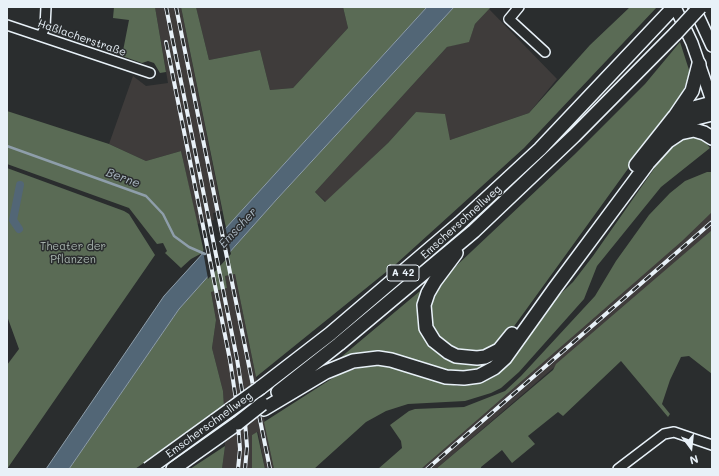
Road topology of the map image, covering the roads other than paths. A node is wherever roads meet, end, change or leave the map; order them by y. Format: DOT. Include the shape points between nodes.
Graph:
graph roads {
  1 [pos="46,7"];
  2 [pos="519,7"];
  3 [pos="694,7"];
  4 [pos="700,7"];
  5 [pos="672,10"];
  6 [pos="7,25"];
  7 [pos="41,36"];
  8 [pos="712,46"];
  9 [pos="545,52"];
  10 [pos="699,64"];
  11 [pos="150,73"];
  12 [pos="712,102"];
  13 [pos="712,114"];
  14 [pos="674,117"];
  15 [pos="712,138"];
  16 [pos="648,163"];
  17 [pos="474,231"];
  18 [pos="263,407"];
  19 [pos="712,445"];
  20 [pos="148,469"];
  21 [pos="172,469"];
  22 [pos="618,469"];
  1 -- 7 [label="street" via="45,27"];
  2 -- 9 [label="street" via="509,19"];
  3 -- 8 [label="main road"];
  4 -- 17 [label="highway, A 42, bridge" via="574,136"];
  5 -- 10 [label="main road"];
  5 -- 20 [label="highway, Emscherschnellweg / A 42, bridge" via="540,149 466,218 372,300 260,388"];
  6 -- 7 [label="street, Haßlacherstraße"];
  7 -- 11 [label="street, Haßlacherstraße"];
  10 -- 12 [label="main road"];
  10 -- 14 [label="highway" via="692,91"];
  12 -- 14 [label="highway" via="686,110"];
  13 -- 16 [label="highway" via="692,119 668,133"];
  14 -- 17 [label="highway" via="505,344 485,357 466,358 448,352 434,341 426,328 424,305 435,281"];
  15 -- 16 [label="highway" via="694,130 680,133 668,141"];
  16 -- 18 [label="highway" via="505,358 494,368 479,376 464,378 446,377 391,360 353,361 326,372"];
  17 -- 18 [label="highway, A 42"];
  18 -- 21 [label="highway, bridge"];
  19 -- 22 [label="street" via="674,432 664,434"];
}
